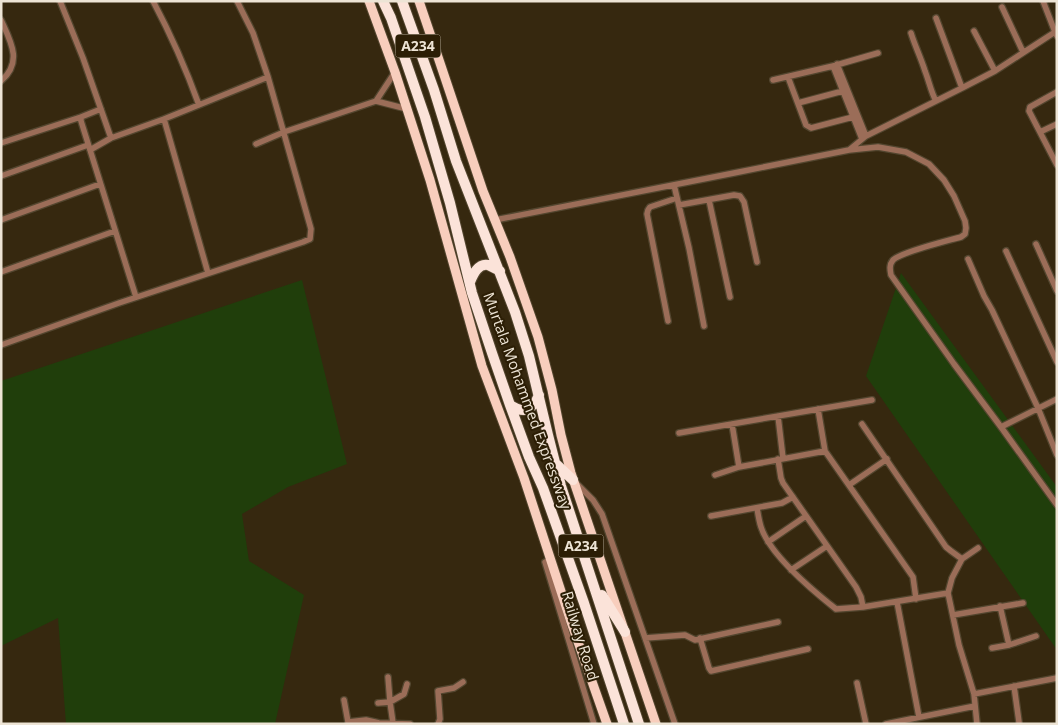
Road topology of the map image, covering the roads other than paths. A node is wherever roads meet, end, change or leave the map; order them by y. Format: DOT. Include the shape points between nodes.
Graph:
graph roads {
  1 [pos="60,1"];
  2 [pos="153,1"];
  3 [pos="237,1"];
  4 [pos="369,1"];
  5 [pos="383,1"];
  6 [pos="402,1"];
  7 [pos="419,1"];
  8 [pos="1043,1"];
  9 [pos="1002,7"];
  10 [pos="936,18"];
  11 [pos="1,20"];
  12 [pos="974,31"];
  13 [pos="911,33"];
  14 [pos="1056,34"];
  15 [pos="1024,52"];
  16 [pos="878,53"];
  17 [pos="835,65"];
  18 [pos="995,70"];
  19 [pos="395,72"];
  20 [pos="788,76"];
  21 [pos="268,77"];
  22 [pos="773,80"];
  23 [pos="1,81"];
  24 [pos="962,88"];
  25 [pos="843,90"];
  26 [pos="1057,92"];
  27 [pos="376,101"];
  28 [pos="936,102"];
  29 [pos="798,103"];
  30 [pos="199,105"];
  31 [pos="101,109"];
  32 [pos="407,109"];
  33 [pos="81,117"];
  34 [pos="853,117"];
  35 [pos="164,119"];
  36 [pos="1057,124"];
  37 [pos="284,132"];
  38 [pos="1040,132"];
  39 [pos="864,137"];
  40 [pos="111,138"];
  41 [pos="1,143"];
  42 [pos="256,144"];
  43 [pos="89,148"];
  44 [pos="849,150"];
  45 [pos="1057,165"];
  46 [pos="1,176"];
  47 [pos="100,184"];
  48 [pos="674,185"];
  49 [pos="677,198"];
  50 [pos="709,200"];
  51 [pos="679,205"];
  52 [pos="1,220"];
  53 [pos="495,220"];
  54 [pos="115,232"];
  55 [pos="1036,244"];
  56 [pos="1006,251"];
  57 [pos="968,259"];
  58 [pos="757,262"];
  59 [pos="500,271"];
  60 [pos="1,272"];
  61 [pos="208,273"];
  62 [pos="470,282"];
  63 [pos="1057,291"];
  64 [pos="136,297"];
  65 [pos="730,297"];
  66 [pos="668,321"];
  67 [pos="704,326"];
  68 [pos="1,345"];
  69 [pos="1057,362"];
  70 [pos="539,395"];
  71 [pos="1057,399"];
  72 [pos="872,400"];
  73 [pos="510,405"];
  74 [pos="1038,408"];
  75 [pos="818,409"];
  76 [pos="778,416"];
  77 [pos="732,424"];
  78 [pos="862,424"];
  79 [pos="1000,427"];
  80 [pos="679,433"];
  81 [pos="825,451"];
  82 [pos="1057,455"];
  83 [pos="781,459"];
  84 [pos="887,459"];
  85 [pos="556,464"];
  86 [pos="740,467"];
  87 [pos="715,475"];
  88 [pos="573,480"];
  89 [pos="849,485"];
  90 [pos="793,497"];
  91 [pos="1057,505"];
  92 [pos="757,508"];
  93 [pos="711,516"];
  94 [pos="806,516"];
  95 [pos="768,542"];
  96 [pos="827,546"];
  97 [pos="978,548"];
  98 [pos="962,559"];
  99 [pos="551,560"];
  100 [pos="791,570"];
  101 [pos="593,581"];
  102 [pos="948,593"];
  103 [pos="916,598"];
  104 [pos="897,602"];
  105 [pos="1023,602"];
  106 [pos="1000,606"];
  107 [pos="862,607"];
  108 [pos="952,615"];
  109 [pos="778,622"];
  110 [pos="625,632"];
  111 [pos="1036,636"];
  112 [pos="645,638"];
  113 [pos="700,638"];
  114 [pos="1009,645"];
  115 [pos="992,648"];
  116 [pos="808,649"];
  117 [pos="388,677"];
  118 [pos="1057,679"];
  119 [pos="463,682"];
  120 [pos="857,683"];
  121 [pos="407,684"];
  122 [pos="1014,686"];
  123 [pos="974,694"];
  124 [pos="616,698"];
  125 [pos="344,700"];
  126 [pos="390,702"];
  127 [pos="378,703"];
  128 [pos="975,706"];
  129 [pos="919,717"];
  130 [pos="1019,722"];
  131 [pos="349,723"];
  132 [pos="392,723"];
  133 [pos="410,724"];
  134 [pos="438,724"];
  135 [pos="594,724"];
  136 [pos="607,724"];
  137 [pos="617,724"];
  138 [pos="624,724"];
  139 [pos="640,724"];
  140 [pos="656,724"];
  141 [pos="675,724"];
  142 [pos="866,724"];
  143 [pos="886,724"];
  144 [pos="977,724"];
  1 -- 31 [label="street"];
  2 -- 30 [label="street"];
  3 -- 21 [label="street" via="253,33"];
  4 -- 19 [label="highway, Murtala Mohammed Expressway"];
  5 -- 62 [label="highway, Murtala Mohammed Expressway / A234" via="424,117"];
  6 -- 59 [label="highway, Murtala Mohammed Expressway / A234" via="456,161"];
  7 -- 53 [label="highway, Murtala Mohammed Expressway"];
  8 -- 14 [label="street"];
  9 -- 15 [label="street"];
  10 -- 24 [label="street"];
  11 -- 23 [label="street" via="13,54 12,67"];
  12 -- 18 [label="street"];
  13 -- 28 [label="street"];
  14 -- 15 [label="street"];
  15 -- 18 [label="street"];
  16 -- 17 [label="street"];
  17 -- 20 [label="street"];
  17 -- 25 [label="street"];
  17 -- 39 [label="street"];
  18 -- 24 [label="street"];
  19 -- 27 [label="street"];
  19 -- 32 [label="highway, Murtala Mohammed Expressway"];
  20 -- 22 [label="street"];
  20 -- 29 [label="street"];
  21 -- 30 [label="street"];
  21 -- 37 [label="street"];
  24 -- 28 [label="street"];
  25 -- 29 [label="street"];
  25 -- 34 [label="street"];
  26 -- 38 [label="street" via="1030,107"];
  27 -- 32 [label="street"];
  27 -- 37 [label="street"];
  28 -- 39 [label="street"];
  29 -- 34 [label="street" via="806,125 811,128"];
  30 -- 35 [label="street"];
  31 -- 33 [label="street"];
  31 -- 40 [label="street"];
  32 -- 99 [label="highway, Murtala Mohammed Expressway" via="442,219 482,366"];
  33 -- 41 [label="street"];
  33 -- 43 [label="street"];
  34 -- 39 [label="street"];
  35 -- 40 [label="street"];
  35 -- 61 [label="street"];
  36 -- 38 [label="street"];
  37 -- 42 [label="street"];
  37 -- 61 [label="street" via="311,229 310,239"];
  38 -- 45 [label="street"];
  39 -- 44 [label="street"];
  40 -- 43 [label="street"];
  43 -- 46 [label="street"];
  43 -- 47 [label="street"];
  44 -- 48 [label="street"];
  44 -- 79 [label="street" via="878,147 906,152 929,164 954,196 965,221 965,234 903,254 890,266 891,275"];
  47 -- 52 [label="street"];
  47 -- 54 [label="street"];
  48 -- 49 [label="street"];
  48 -- 53 [label="street"];
  49 -- 51 [label="street"];
  49 -- 66 [label="street" via="650,207 647,214"];
  50 -- 51 [label="street"];
  50 -- 58 [label="street" via="740,196"];
  50 -- 65 [label="street"];
  51 -- 67 [label="street"];
  53 -- 88 [label="highway, Murtala Mohammed Expressway" via="538,337"];
  54 -- 60 [label="street"];
  54 -- 64 [label="street"];
  55 -- 63 [label="street"];
  56 -- 69 [label="street"];
  57 -- 74 [label="street"];
  59 -- 62 [label="highway" via="481,266"];
  59 -- 70 [label="highway, Murtala Mohammed Expressway / A234"];
  61 -- 64 [label="street"];
  62 -- 73 [label="highway, Murtala Mohammed Expressway / A234"];
  64 -- 68 [label="street"];
  70 -- 73 [label="highway" via="534,405 524,411"];
  70 -- 85 [label="highway, Murtala Mohammed Expressway / A234"];
  71 -- 74 [label="street"];
  72 -- 75 [label="street"];
  73 -- 124 [label="highway, Murtala Mohammed Expressway / A234" via="543,488"];
  74 -- 79 [label="street"];
  74 -- 82 [label="street"];
  75 -- 76 [label="street"];
  75 -- 81 [label="street"];
  76 -- 77 [label="street"];
  76 -- 83 [label="street"];
  77 -- 80 [label="street"];
  77 -- 86 [label="street"];
  78 -- 84 [label="street"];
  79 -- 91 [label="street"];
  81 -- 83 [label="street"];
  81 -- 89 [label="street"];
  83 -- 86 [label="street"];
  83 -- 90 [label="street" via="781,478"];
  84 -- 89 [label="street"];
  84 -- 98 [label="street" via="946,546"];
  85 -- 88 [label="highway"];
  85 -- 101 [label="highway, Murtala Mohammed Expressway / A234"];
  86 -- 87 [label="street"];
  88 -- 110 [label="highway, Murtala Mohammed Expressway"];
  88 -- 112 [label="street" via="602,514"];
  89 -- 103 [label="street" via="913,577"];
  90 -- 92 [label="street" via="782,503"];
  90 -- 94 [label="street"];
  92 -- 93 [label="street"];
  92 -- 95 [label="street"];
  94 -- 95 [label="street"];
  94 -- 96 [label="street"];
  95 -- 100 [label="street"];
  96 -- 100 [label="street"];
  96 -- 107 [label="street" via="856,587"];
  97 -- 98 [label="street"];
  98 -- 102 [label="street"];
  99 -- 135 [label="street, Railway Road" via="545,562"];
  99 -- 136 [label="highway, Murtala Mohammed Expressway"];
  100 -- 107 [label="street" via="836,609"];
  101 -- 110 [label="highway"];
  101 -- 139 [label="highway, Murtala Mohammed Expressway / A234"];
  102 -- 103 [label="street"];
  102 -- 108 [label="street"];
  103 -- 104 [label="street"];
  104 -- 107 [label="street"];
  104 -- 129 [label="street"];
  105 -- 106 [label="street"];
  106 -- 108 [label="street"];
  106 -- 114 [label="street"];
  108 -- 123 [label="street"];
  109 -- 113 [label="street"];
  110 -- 140 [label="highway, Murtala Mohammed Expressway"];
  111 -- 114 [label="street"];
  112 -- 113 [label="street" via="685,635 695,640"];
  112 -- 141 [label="street"];
  113 -- 116 [label="street" via="712,671"];
  114 -- 115 [label="street"];
  117 -- 126 [label="street"];
  118 -- 122 [label="street"];
  119 -- 134 [label="street" via="454,688 438,691"];
  120 -- 142 [label="street"];
  121 -- 126 [label="street" via="404,694"];
  122 -- 123 [label="street"];
  122 -- 130 [label="street"];
  123 -- 128 [label="street"];
  124 -- 137 [label="highway"];
  124 -- 138 [label="highway, Murtala Mohammed Expressway / A234"];
  125 -- 131 [label="street"];
  126 -- 127 [label="street"];
  126 -- 132 [label="street"];
  128 -- 129 [label="street"];
  128 -- 144 [label="street"];
  129 -- 143 [label="street"];
  131 -- 132 [label="street" via="366,720"];
  132 -- 133 [label="street"];
}
